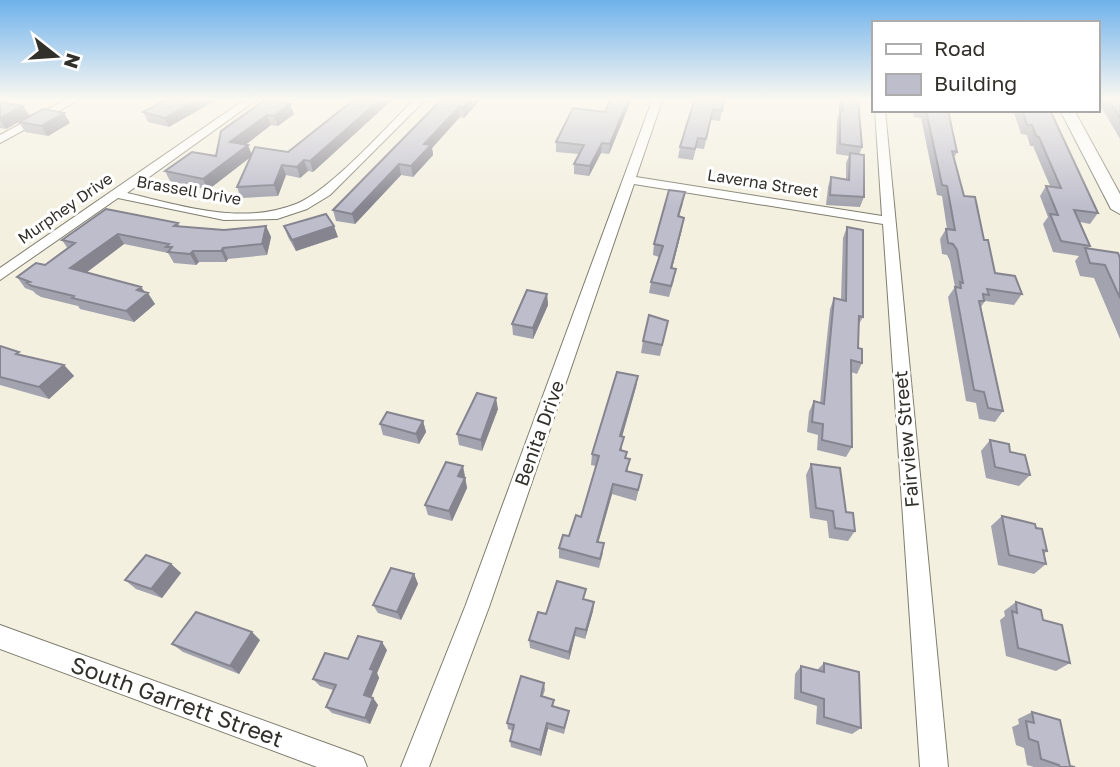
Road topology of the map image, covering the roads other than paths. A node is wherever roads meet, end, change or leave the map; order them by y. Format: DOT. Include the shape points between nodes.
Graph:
graph roads {
  1 [pos="203,134"];
  2 [pos="385,134"];
  3 [pos="646,134"];
  4 [pos="882,134"];
  5 [pos="1080,134"];
  6 [pos="630,180"];
  7 [pos="116,194"];
  8 [pos="1120,209"];
  9 [pos="891,220"];
  10 [pos="0,275"];
  11 [pos="0,638"];
  12 [pos="353,767"];
  13 [pos="415,767"];
  14 [pos="934,767"];
  1 -- 7 [label="street, Murphey Drive"];
  2 -- 7 [label="street, Brassell Drive" via="326,192 284,212 234,218"];
  3 -- 6 [label="street, Benita Drive"];
  4 -- 9 [label="street, Fairview Street"];
  5 -- 8 [label="street"];
  6 -- 9 [label="street, Laverna Street"];
  6 -- 13 [label="street, Benita Drive"];
  7 -- 10 [label="street, Murphey Drive"];
  9 -- 14 [label="street, Fairview Street"];
  11 -- 12 [label="street, South Garrett Street"];
}
